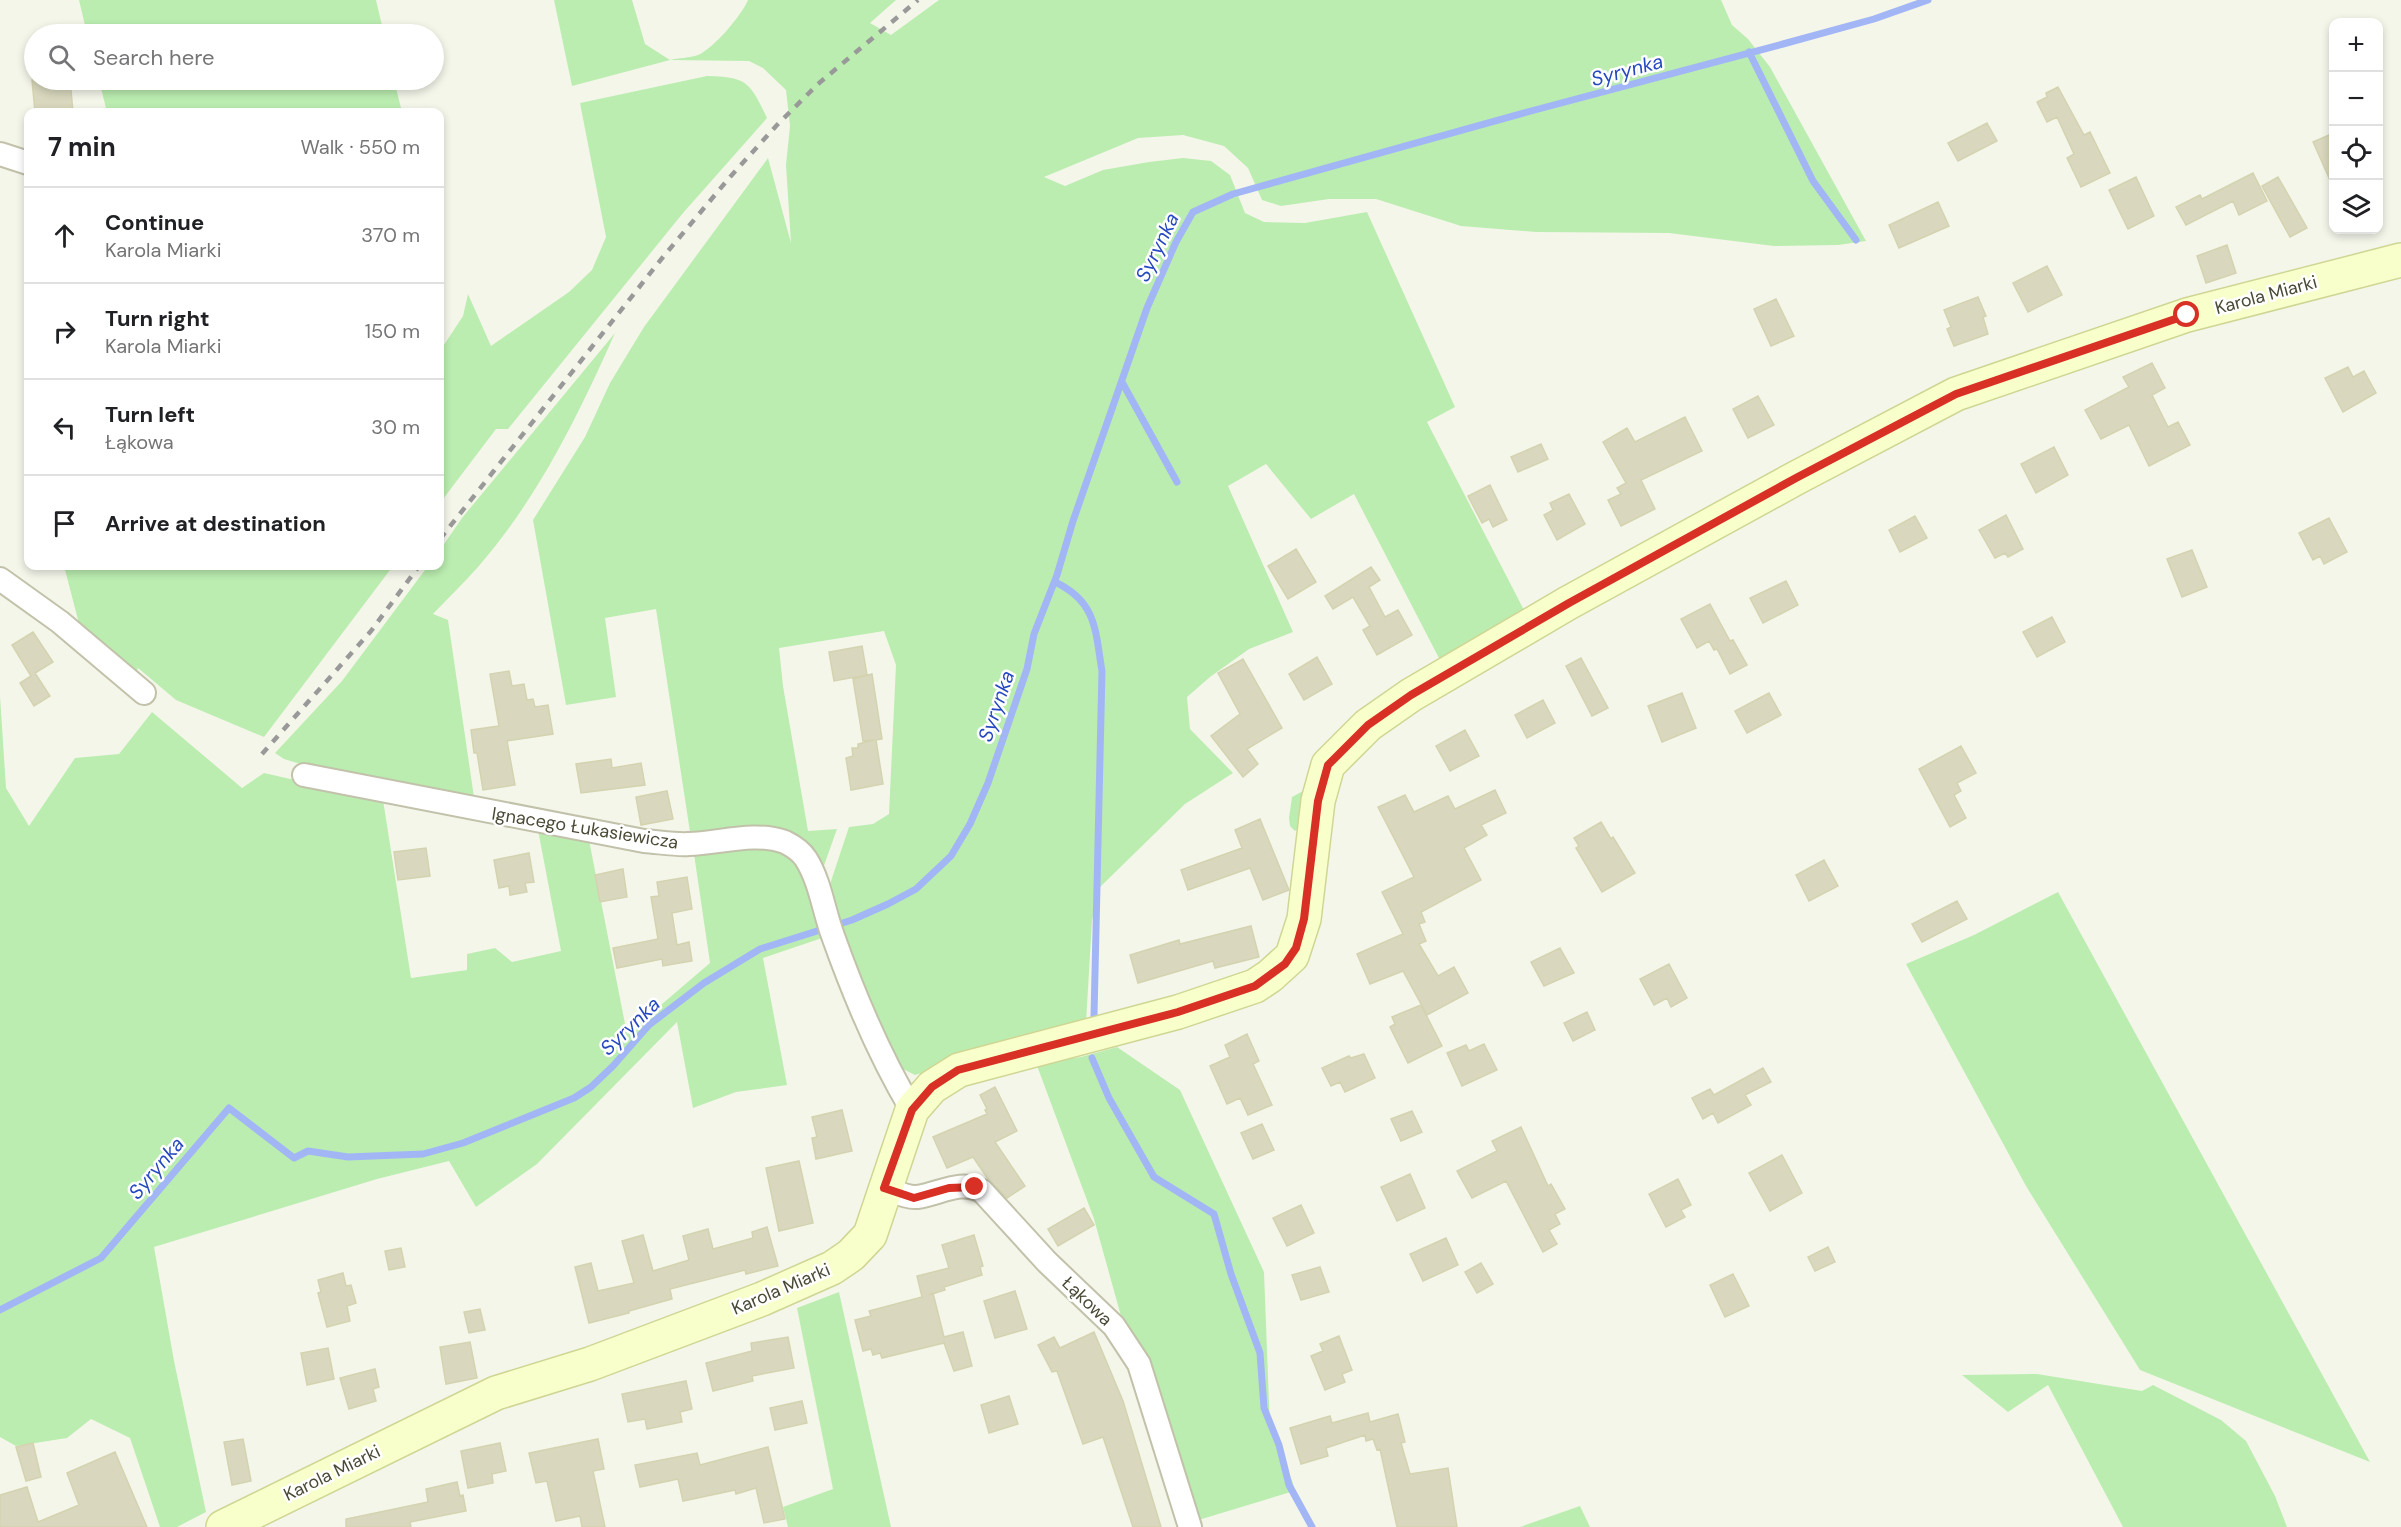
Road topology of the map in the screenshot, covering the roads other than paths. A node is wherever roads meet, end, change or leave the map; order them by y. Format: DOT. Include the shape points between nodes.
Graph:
graph roads {
  1 [pos="0,154"];
  2 [pos="24,162"];
  3 [pos="2401,260"];
  4 [pos="0,579"];
  5 [pos="144,693"];
  6 [pos="304,775"];
  7 [pos="912,1110"];
  8 [pos="884,1188"];
  9 [pos="223,1527"];
  10 [pos="1190,1527"];
  1 -- 2 [label="street"];
  3 -- 7 [label="street, Karola Miarki" via="2187,315 1956,394 1559,609 1411,695 1368,725 1328,765 1318,801 1304,919 1292,956 1270,976 1255,986 1178,1012 958,1070 932,1087"];
  4 -- 5 [label="street" via="60,622"];
  6 -- 7 [label="street, Ignacego Łukasiewicza" via="644,841 688,844 746,838 783,842 796,848 806,858 833,938 892,1076"];
  7 -- 8 [label="street, Karola Miarki"];
  8 -- 9 [label="street, Karola Miarki" via="870,1235 851,1256 832,1268 601,1360 496,1393"];
  8 -- 10 [label="street, Łąkowa" via="914,1198 962,1186 982,1191 1047,1262 1114,1326 1139,1364"];
}
